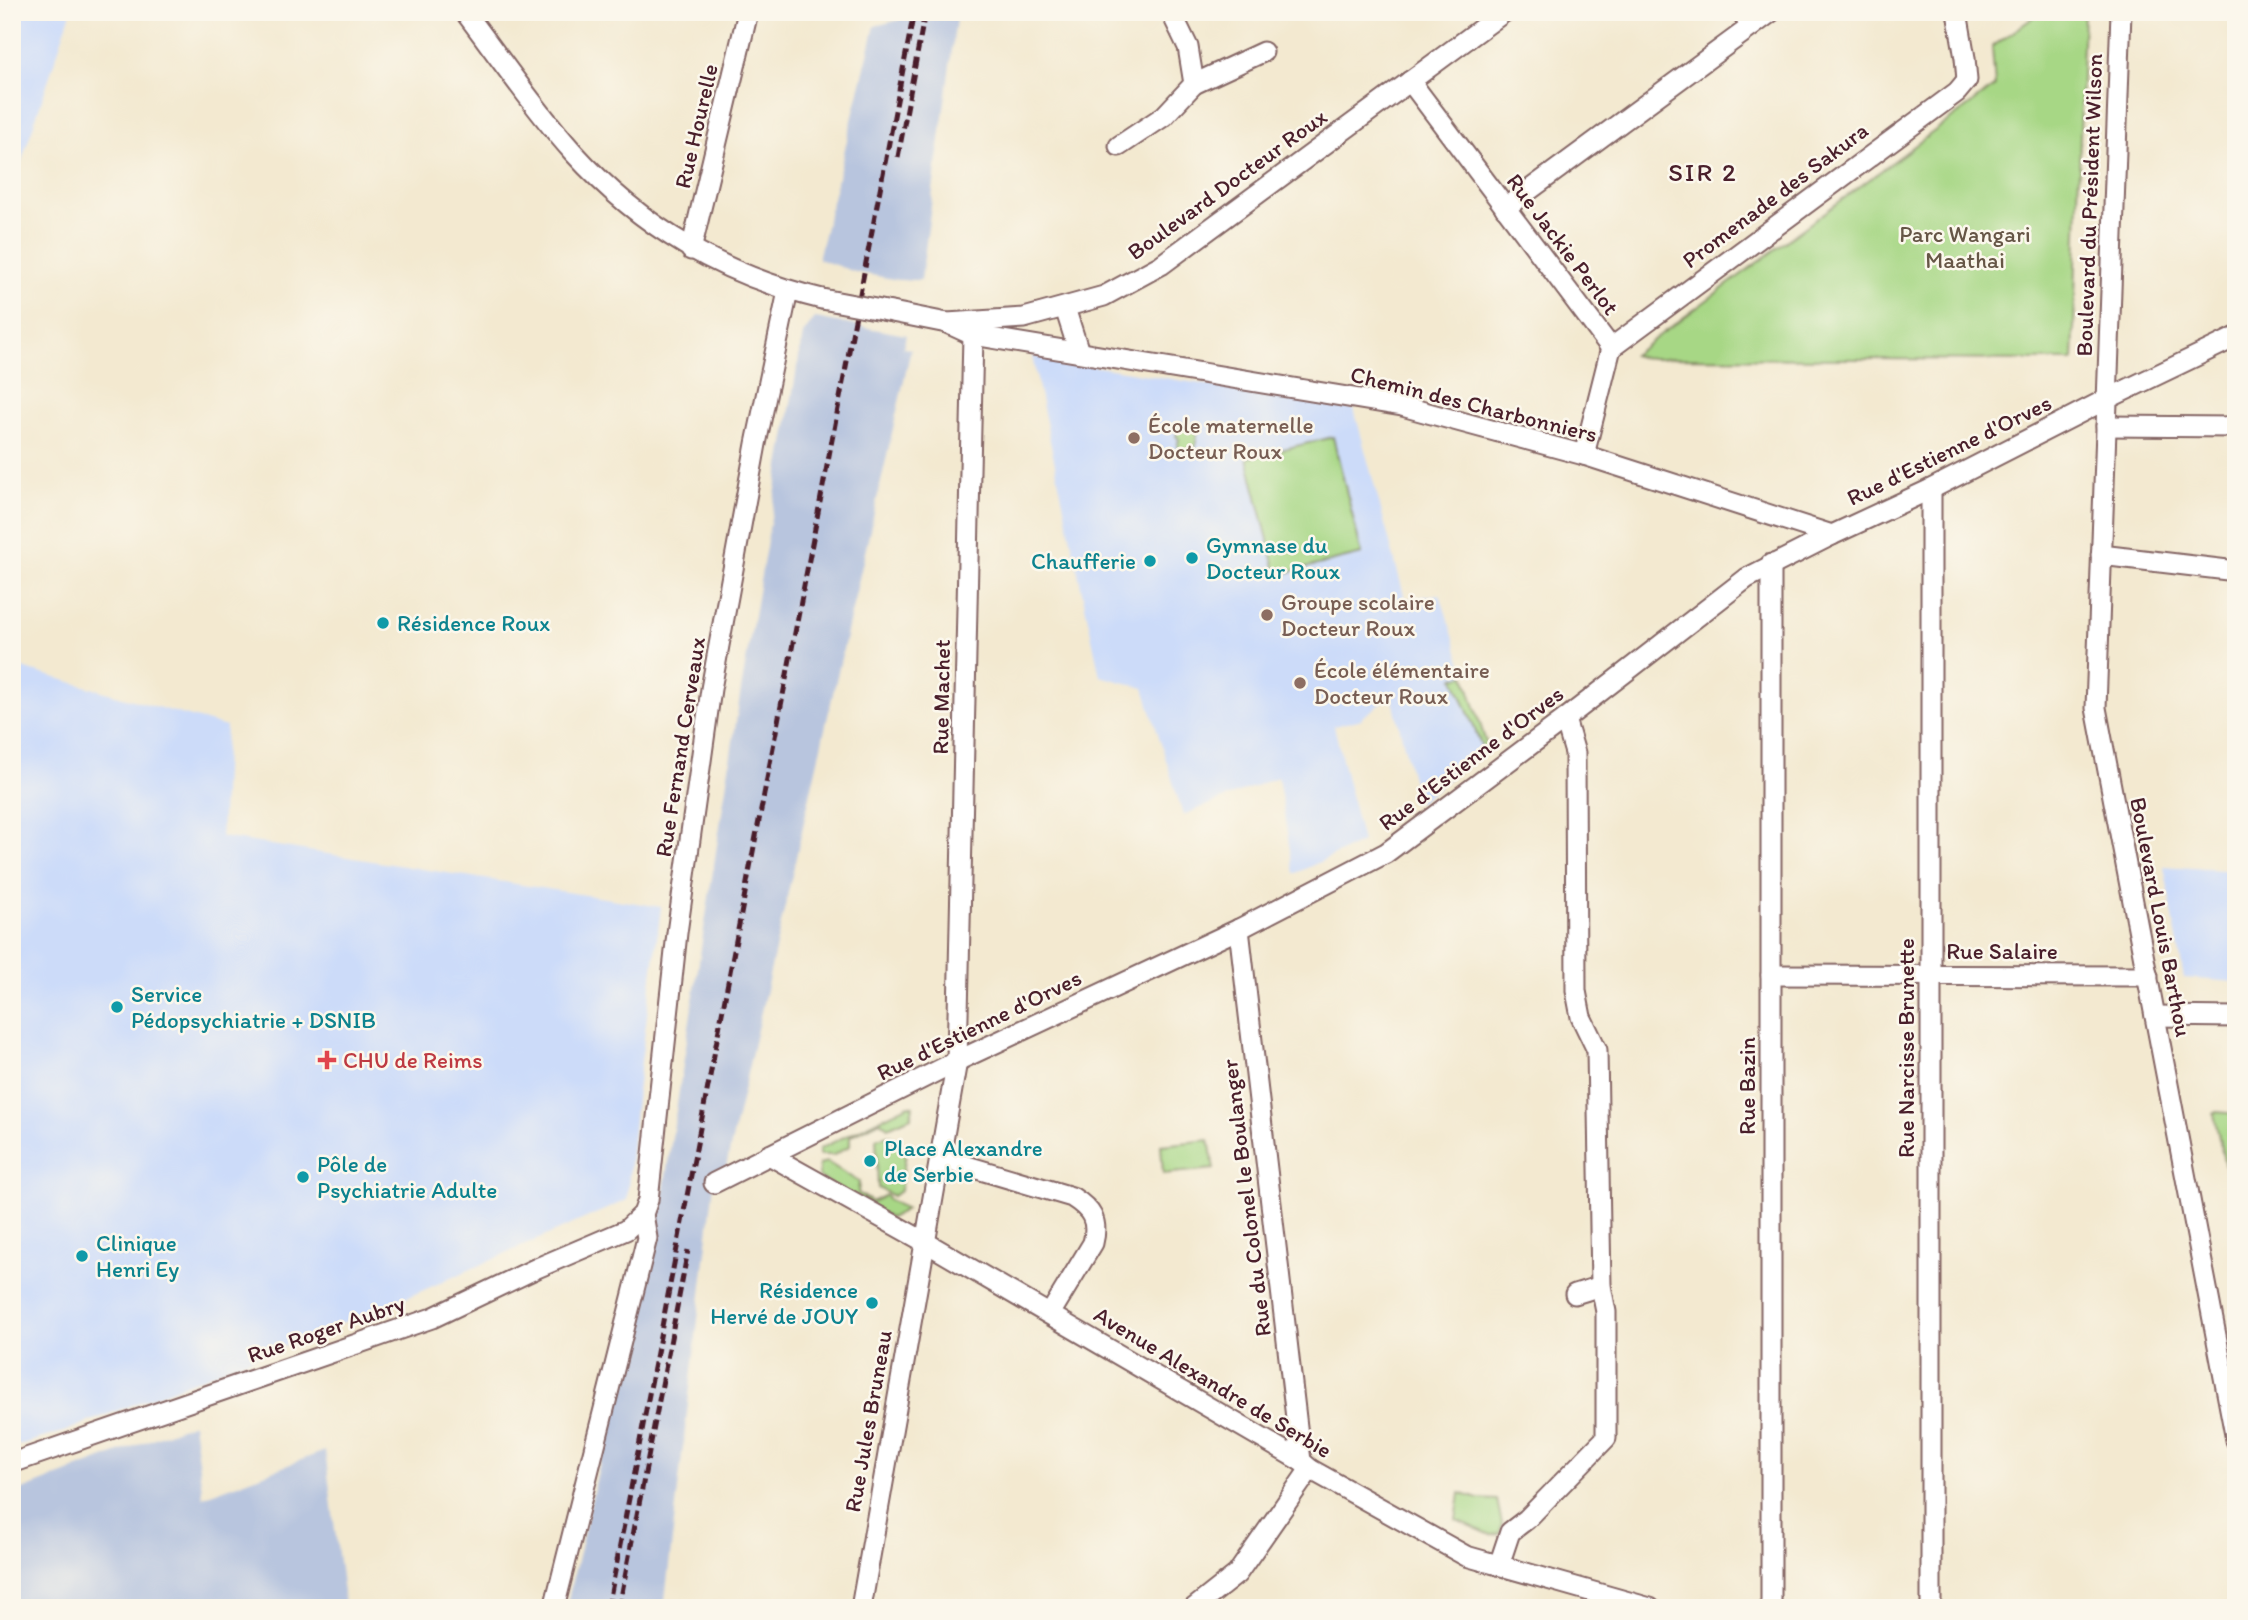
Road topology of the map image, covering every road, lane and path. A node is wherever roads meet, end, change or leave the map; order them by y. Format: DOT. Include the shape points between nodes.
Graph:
graph roads {
  1 [pos="465,12"];
  2 [pos="748,12"];
  3 [pos="1171,12"];
  4 [pos="1504,12"];
  5 [pos="1771,12"];
  6 [pos="1957,12"];
  7 [pos="2121,12"];
  8 [pos="1746,19"];
  9 [pos="1263,52"];
  10 [pos="1410,81"];
  11 [pos="1194,84"];
  12 [pos="1119,146"];
  13 [pos="1505,208"];
  14 [pos="691,250"];
  15 [pos="788,291"];
  16 [pos="1065,308"];
  17 [pos="947,323"];
  18 [pos="973,335"];
  19 [pos="2236,337"];
  20 [pos="1611,348"];
  21 [pos="1079,352"];
  22 [pos="2107,399"];
  23 [pos="2106,426"];
  24 [pos="2236,427"];
  25 [pos="1584,455"];
  26 [pos="1931,489"];
  27 [pos="1832,535"];
  28 [pos="2101,555"];
  29 [pos="1771,564"];
  30 [pos="2236,571"];
  31 [pos="1565,719"];
  32 [pos="1239,929"];
  33 [pos="1771,975"];
  34 [pos="1931,975"];
  35 [pos="2148,976"];
  36 [pos="2155,1016"];
  37 [pos="2236,1017"];
  38 [pos="957,1061"];
  39 [pos="769,1155"];
  40 [pos="940,1158"];
  41 [pos="714,1183"];
  42 [pos="643,1214"];
  43 [pos="925,1242"];
  44 [pos="1601,1286"];
  45 [pos="1575,1294"];
  46 [pos="1050,1314"];
  47 [pos="2236,1440"];
  48 [pos="12,1462"];
  49 [pos="1306,1465"];
  50 [pos="1499,1565"];
  51 [pos="554,1608"];
  52 [pos="861,1608"];
  53 [pos="1194,1608"];
  54 [pos="1650,1608"];
  55 [pos="1771,1608"];
  56 [pos="1930,1608"];
  1 -- 14 [label="street, Boulevard Docteur Roux" via="572,152 634,210"];
  2 -- 14 [label="street, Rue Hourelle"];
  3 -- 11 [label="street" via="1188,47"];
  4 -- 10 [label="street, Boulevard Docteur Roux"];
  5 -- 8 [label="street"];
  6 -- 20 [label="street, Promenade des Sakura" via="1967,80 1957,92"];
  7 -- 22 [label="street, Boulevard du Président Wilson"];
  8 -- 13 [label="street"];
  9 -- 11 [label="street"];
  10 -- 13 [label="street, Rue Jackie Perlot"];
  10 -- 16 [label="street, Boulevard Docteur Roux" via="1161,265 1104,296"];
  11 -- 12 [label="street" via="1164,116"];
  13 -- 20 [label="street, Rue Jackie Perlot"];
  14 -- 15 [label="street, Boulevard Docteur Roux"];
  15 -- 17 [label="street, Boulevard Docteur Roux, bridge"];
  15 -- 42 [label="street, Rue Fernand Cerveaux" via="711,689"];
  16 -- 17 [label="street, Boulevard Docteur Roux" via="1024,318"];
  16 -- 21 [label="street"];
  17 -- 18 [label="street, Boulevard Docteur Roux"];
  18 -- 21 [label="street, Chemin des Charbonniers"];
  18 -- 38 [label="street, Rue Machet"];
  19 -- 22 [label="street, Rue d'Estienne d'Orves"];
  20 -- 25 [label="street, Rue Jackie Perlot"];
  21 -- 25 [label="street, Chemin des Charbonniers" via="1402,406"];
  22 -- 23 [label="street, Boulevard Louis Barthou"];
  22 -- 26 [label="street, Rue d'Estienne d'Orves"];
  23 -- 24 [label="street"];
  23 -- 28 [label="street, Boulevard Louis Barthou"];
  25 -- 27 [label="street, Chemin des Charbonniers"];
  26 -- 27 [label="street, Rue d'Estienne d'Orves"];
  26 -- 34 [label="street, Rue Narcisse Brunette"];
  27 -- 29 [label="street, Rue d'Estienne d'Orves"];
  28 -- 30 [label="street"];
  28 -- 35 [label="street, Boulevard Louis Barthou" via="2096,708"];
  29 -- 31 [label="street, Rue d'Estienne d'Orves"];
  29 -- 33 [label="street, Rue Bazin"];
  31 -- 32 [label="street, Rue d'Estienne d'Orves" via="1386,853"];
  31 -- 44 [label="street" via="1575,753 1576,991 1581,1017 1597,1050"];
  32 -- 38 [label="street, Rue d'Estienne d'Orves"];
  32 -- 49 [label="street, Rue du Colonel le Boulanger"];
  33 -- 34 [label="street, Rue Salaire"];
  33 -- 55 [label="street, Rue Bazin"];
  34 -- 35 [label="street, Rue Salaire"];
  34 -- 56 [label="street, Rue Narcisse Brunette"];
  35 -- 36 [label="street, Boulevard Louis Barthou"];
  36 -- 37 [label="street"];
  36 -- 47 [label="street, Boulevard Louis Barthou"];
  38 -- 39 [label="street, Rue d'Estienne d'Orves"];
  38 -- 40 [label="street"];
  39 -- 41 [label="street, Rue d'Estienne d'Orves"];
  39 -- 43 [label="street, Avenue Alexandre de Serbie"];
  40 -- 43 [label="street"];
  40 -- 46 [label="street" via="1072,1197 1089,1210 1097,1231 1093,1243"];
  42 -- 48 [label="street, Rue Roger Aubry" via="626,1230 432,1318"];
  42 -- 51 [label="street, Rue Fernand Cerveaux" via="647,1238"];
  43 -- 46 [label="street, Avenue Alexandre de Serbie"];
  43 -- 52 [label="street, Rue Jules Bruneau"];
  44 -- 45 [label="street"];
  44 -- 50 [label="street" via="1606,1312 1606,1438 1510,1532"];
  46 -- 49 [label="street, Avenue Alexandre de Serbie"];
  49 -- 50 [label="street, Avenue Alexandre de Serbie" via="1466,1556"];
  49 -- 53 [label="street" via="1237,1574"];
  50 -- 54 [label="street, Avenue Alexandre de Serbie"];
}
